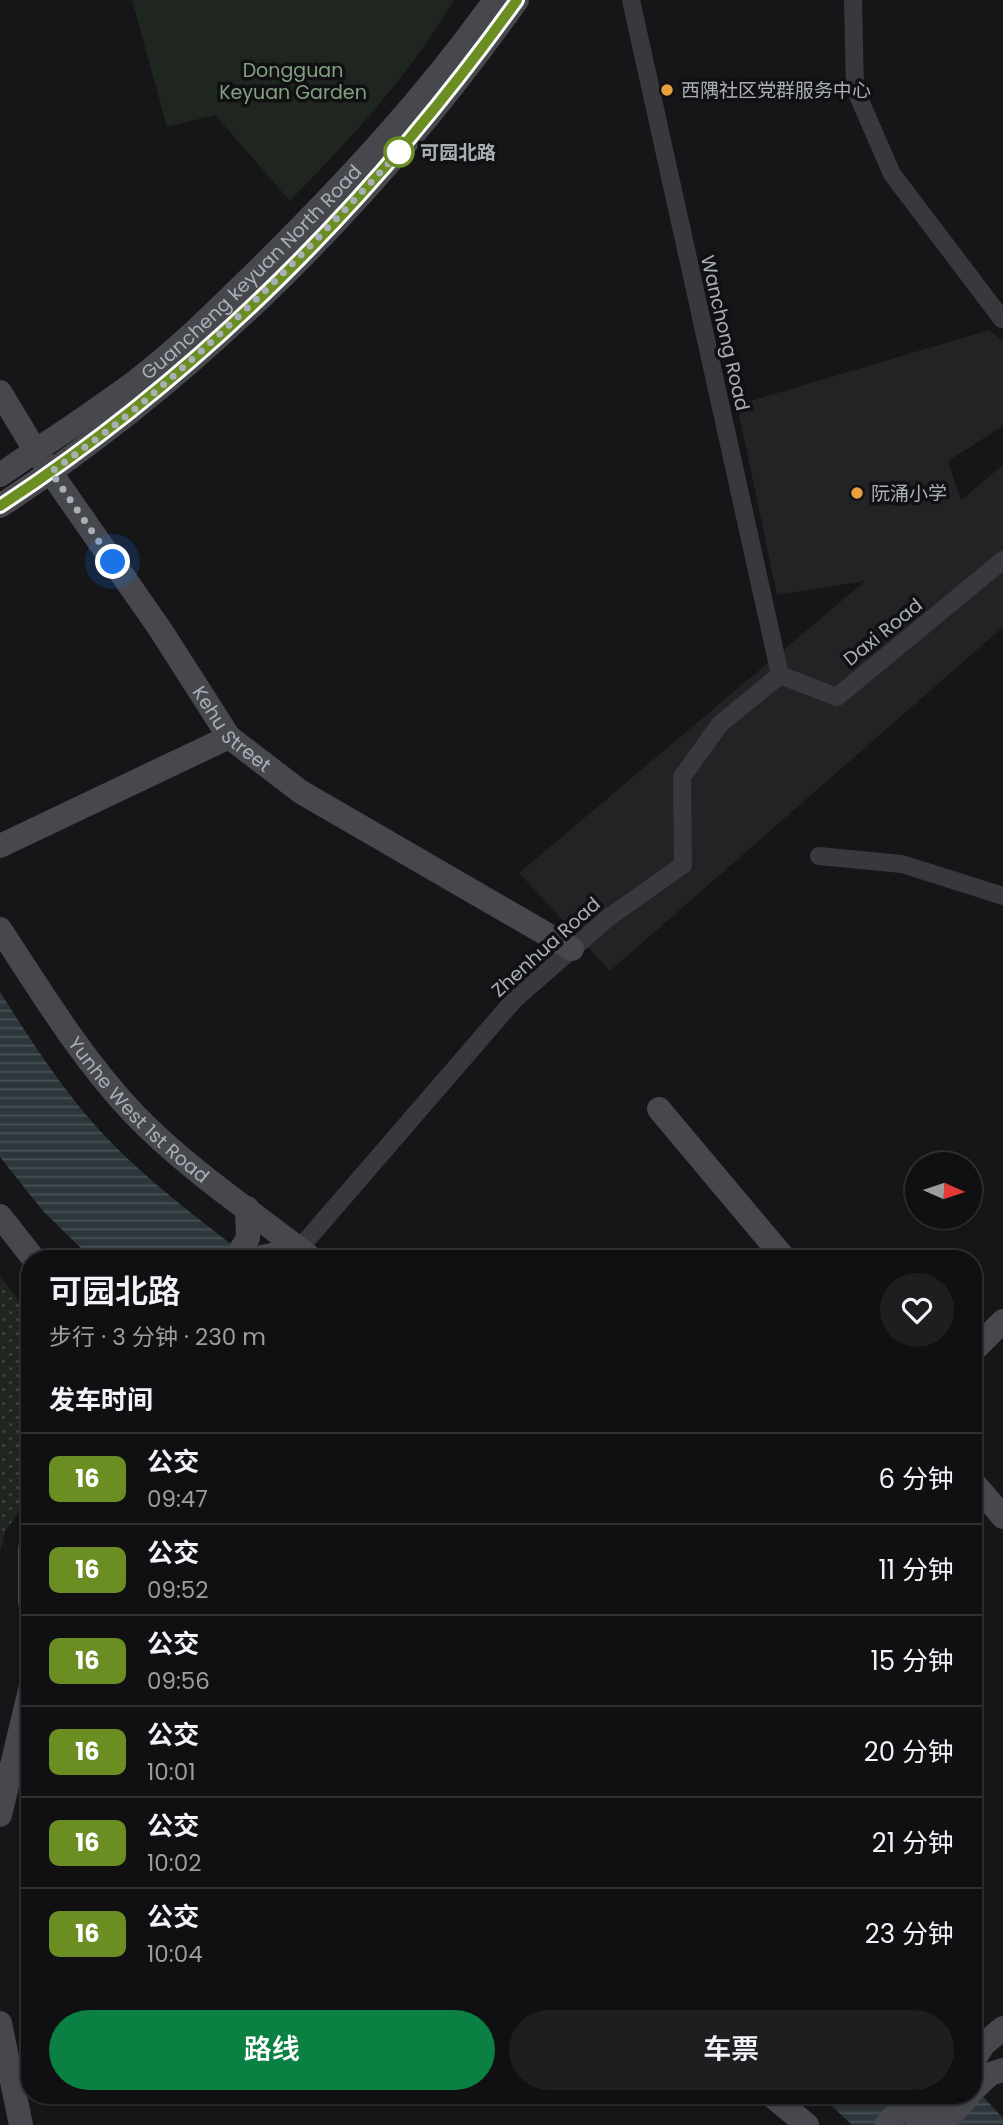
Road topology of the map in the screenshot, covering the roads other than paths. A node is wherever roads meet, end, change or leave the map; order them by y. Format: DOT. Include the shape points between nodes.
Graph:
graph roads {
  1 [pos="495,0"];
  2 [pos="517,0"];
  3 [pos="631,0"];
  4 [pos="853,0"];
  5 [pos="1002,319"];
  6 [pos="0,392"];
  7 [pos="36,450"];
  8 [pos="51,472"];
  9 [pos="0,475"];
  10 [pos="0,506"];
  11 [pos="1003,560"];
  12 [pos="780,675"];
  13 [pos="229,737"];
  14 [pos="0,846"];
  15 [pos="819,856"];
  16 [pos="1003,896"];
  17 [pos="0,929"];
  18 [pos="572,949"];
  19 [pos="659,1109"];
  20 [pos="247,1208"];
  21 [pos="0,1216"];
  22 [pos="27,1250"];
  23 [pos="247,1250"];
  24 [pos="295,1250"];
  25 [pos="305,1250"];
  26 [pos="777,1250"];
  27 [pos="1003,1321"];
  28 [pos="982,1342"];
  29 [pos="982,1492"];
  30 [pos="1003,1517"];
  31 [pos="21,1732"];
  32 [pos="0,1815"];
  33 [pos="0,2023"];
  34 [pos="982,2062"];
  35 [pos="1003,2070"];
  36 [pos="6,2090"];
  37 [pos="782,2104"];
  38 [pos="885,2104"];
  39 [pos="906,2104"];
  40 [pos="937,2104"];
  41 [pos="955,2104"];
  42 [pos="21,2125"];
  43 [pos="807,2125"];
  44 [pos="866,2125"];
  45 [pos="886,2125"];
  46 [pos="918,2125"];
  47 [pos="942,2125"];
  1 -- 7 [label="street, Guancheng keyuan North Road" via="454,58 377,146 230,298 137,380"];
  2 -- 8 [label="street, Guancheng keyuan North Road" via="468,69 318,239 147,400"];
  3 -- 12 [label="street, Wanchong Road"];
  4 -- 5 [label="street" via="855,89 892,174"];
  6 -- 7 [label="street, Kehu Street"];
  7 -- 8 [label="street, Kehu Street"];
  7 -- 9 [label="street, Guancheng keyuan North Road"];
  8 -- 10 [label="street, Guancheng keyuan North Road"];
  8 -- 13 [label="street, Kehu Street"];
  11 -- 12 [label="street, Daxi Road" via="837,697"];
  12 -- 18 [label="street, Zhenhua Road" via="720,724 682,777 683,865"];
  13 -- 14 [label="street"];
  13 -- 18 [label="street, Kehu Street" via="300,792"];
  15 -- 16 [label="street" via="902,864"];
  17 -- 20 [label="street, Yunhe West 1st Road" via="103,1080 169,1146"];
  18 -- 25 [label="street, Zhenhua Road" via="514,1000"];
  19 -- 26 [label="street"];
  20 -- 23 [label="street"];
  20 -- 24 [label="street, Yunhe West 1st Road"];
  21 -- 22 [label="street"];
  27 -- 28 [label="street"];
  29 -- 30 [label="street"];
  31 -- 32 [label="street"];
  33 -- 36 [label="street"];
  34 -- 35 [label="street" via="990,2074"];
  36 -- 42 [label="street"];
  37 -- 43 [label="street"];
  38 -- 44 [label="street"];
  39 -- 45 [label="street"];
  40 -- 46 [label="street"];
  41 -- 47 [label="street"];
}
